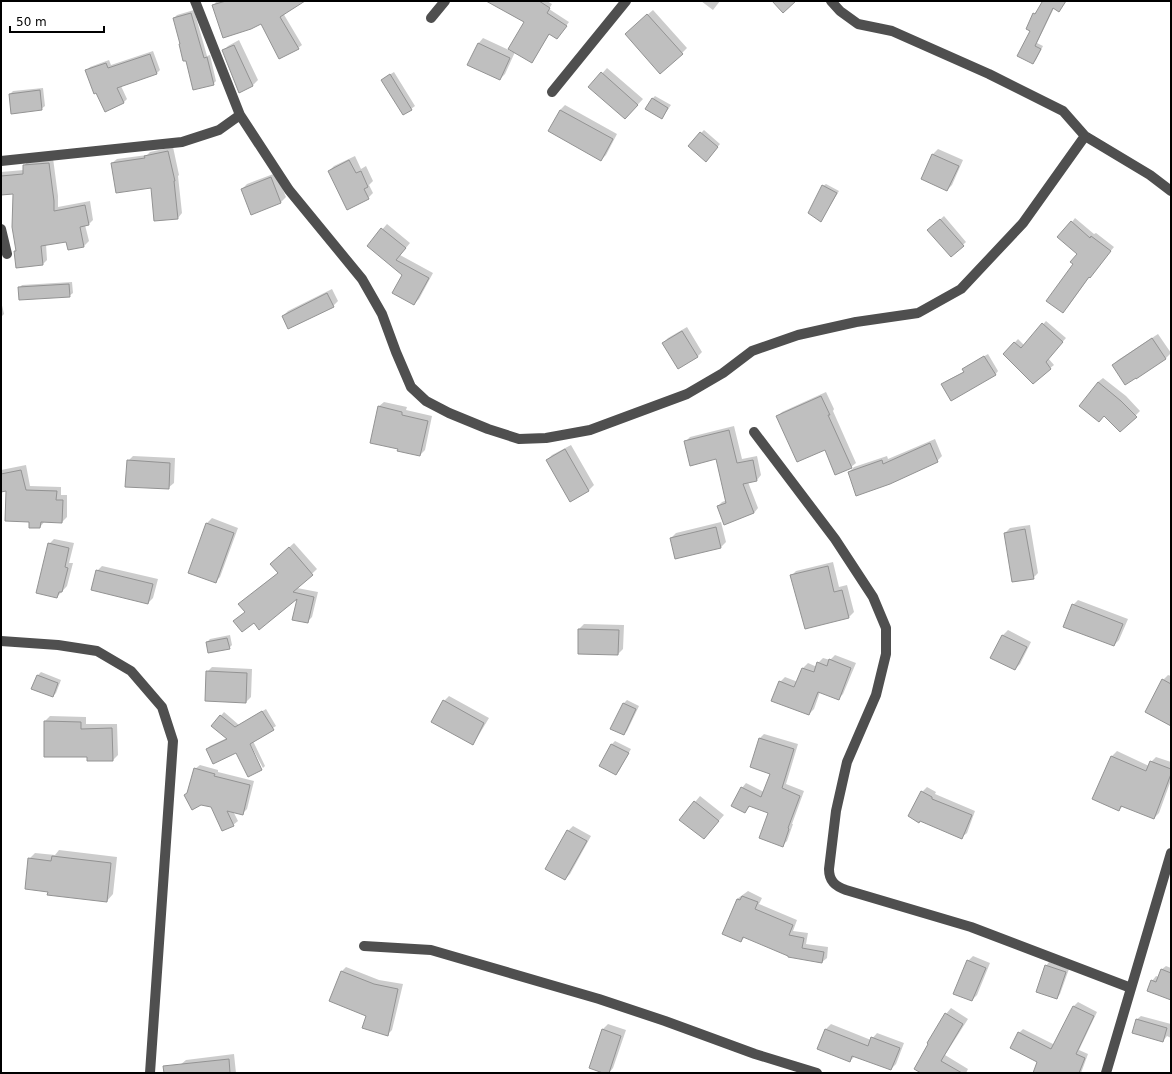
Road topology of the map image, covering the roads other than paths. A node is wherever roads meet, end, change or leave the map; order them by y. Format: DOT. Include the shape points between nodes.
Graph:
graph roads {
  1 [pos="195,1"];
  2 [pos="445,1"];
  3 [pos="626,1"];
  4 [pos="831,1"];
  5 [pos="431,18"];
  6 [pos="552,92"];
  7 [pos="240,115"];
  8 [pos="1085,136"];
  9 [pos="1,161"];
  10 [pos="1171,191"];
  11 [pos="1,229"];
  12 [pos="7,254"];
  13 [pos="754,432"];
  14 [pos="1,641"];
  15 [pos="1171,853"];
  16 [pos="364,946"];
  17 [pos="1131,988"];
  18 [pos="150,1073"];
  19 [pos="818,1073"];
  20 [pos="1106,1073"];
  1 -- 7 [label="street"];
  2 -- 5 [label="street"];
  3 -- 6 [label="street"];
  4 -- 8 [label="street" via="858,24 892,31 989,74 1063,111"];
  7 -- 8 [label="street" via="289,190 362,279 382,314 411,387 426,401 449,413 519,439 546,438 590,430 687,394 752,351 798,335 856,322 918,313 961,289 1023,223"];
  7 -- 9 [label="street" via="219,130 182,142"];
  8 -- 10 [label="street" via="1150,175"];
  11 -- 12 [label="street"];
  13 -- 17 [label="street" via="835,539 873,597 886,628 886,654 876,695 847,762 836,811 829,877 836,886 846,890 971,927"];
  14 -- 18 [label="street" via="97,651 131,671 162,706 173,741"];
  15 -- 17 [label="street"];
  16 -- 19 [label="street" via="431,950 599,999 754,1054"];
  17 -- 20 [label="street"];
}
